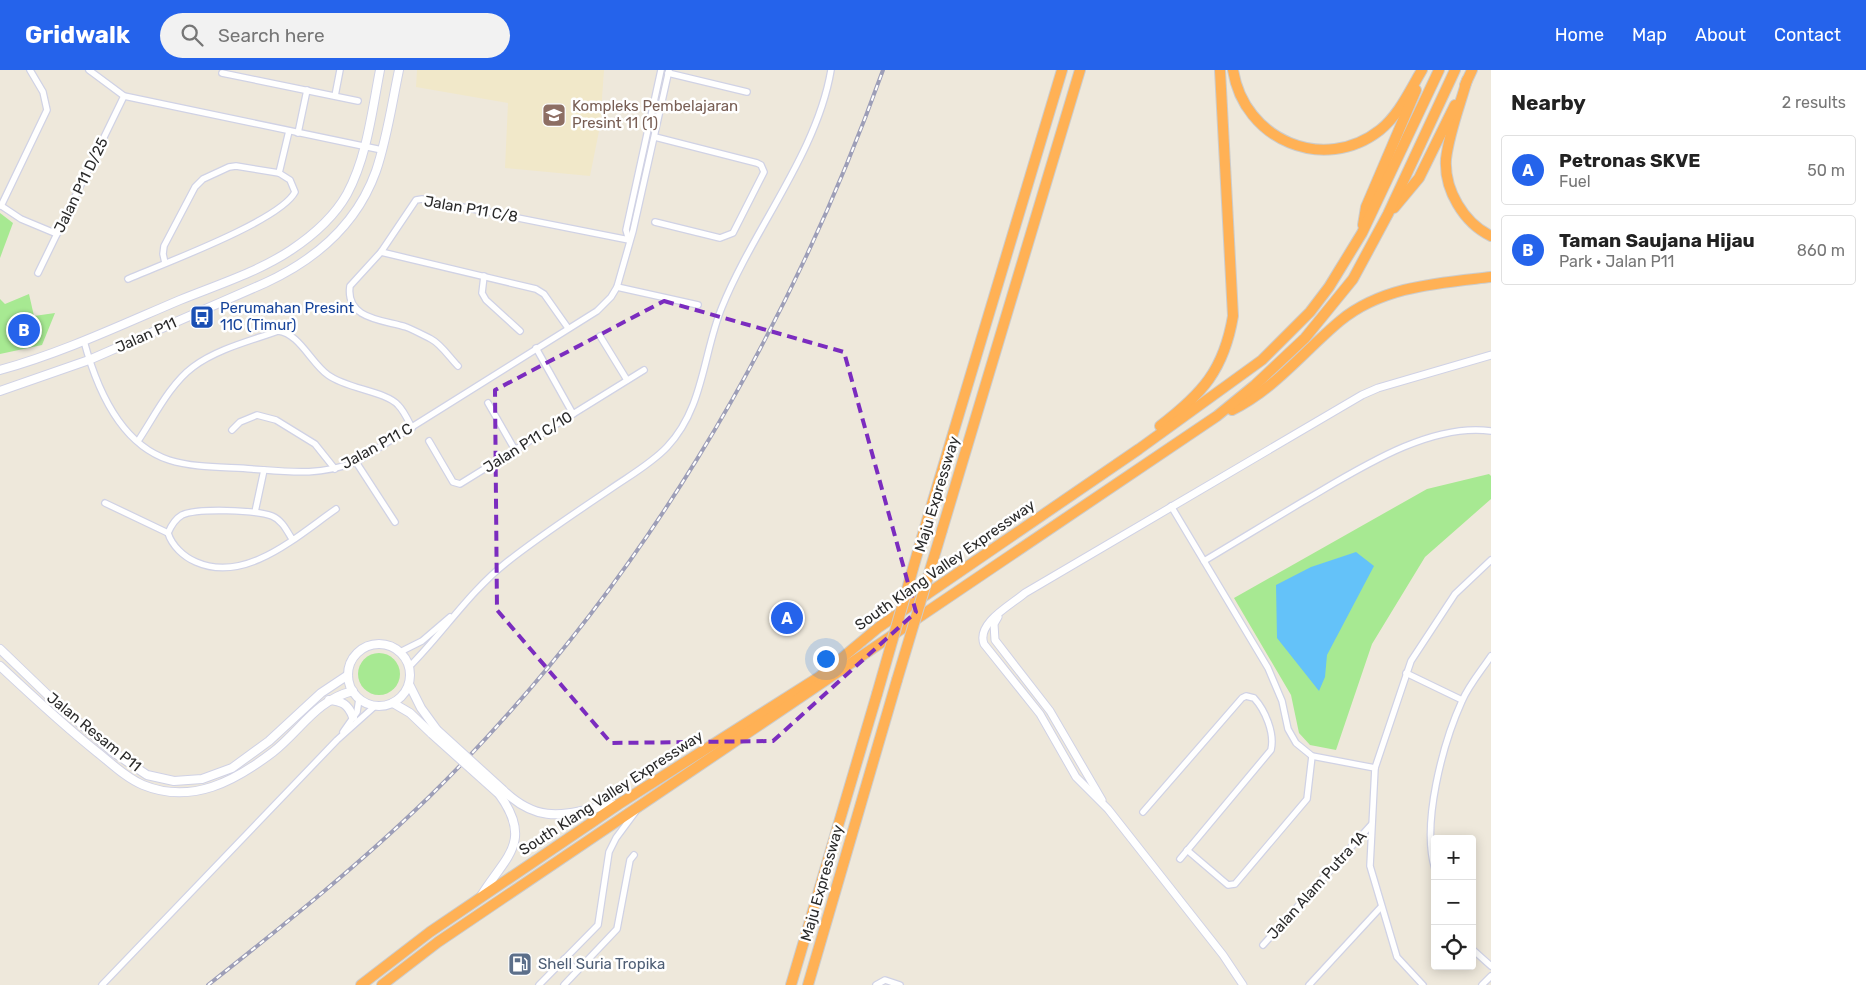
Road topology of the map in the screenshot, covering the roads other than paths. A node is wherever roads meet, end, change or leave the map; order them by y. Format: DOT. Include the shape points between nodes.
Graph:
graph roads {
  1 [pos="30,70"];
  2 [pos="89,70"];
  3 [pos="250,70"];
  4 [pos="340,70"];
  5 [pos="380,70"];
  6 [pos="399,70"];
  7 [pos="661,70"];
  8 [pos="831,70"];
  9 [pos="1062,70"];
  10 [pos="1080,70"];
  11 [pos="1220,70"];
  12 [pos="1233,70"];
  13 [pos="1423,70"];
  14 [pos="1439,70"];
  15 [pos="1472,70"];
  16 [pos="1455,71"];
  17 [pos="669,72"];
  18 [pos="222,73"];
  19 [pos="247,78"];
  20 [pos="1467,80"];
  21 [pos="306,90"];
  22 [pos="747,92"];
  23 [pos="124,96"];
  24 [pos="335,96"];
  25 [pos="358,101"];
  26 [pos="289,131"];
  27 [pos="298,133"];
  28 [pos="655,137"];
  29 [pos="364,145"];
  30 [pos="382,150"];
  31 [pos="279,173"];
  32 [pos="0,205"];
  33 [pos="1388,214"];
  34 [pos="655,222"];
  35 [pos="1362,233"];
  36 [pos="57,234"];
  37 [pos="1491,236"];
  38 [pos="629,240"];
  39 [pos="381,252"];
  40 [pos="165,263"];
  41 [pos="38,273"];
  42 [pos="484,276"];
  43 [pos="1491,277"];
  44 [pos="128,279"];
  45 [pos="617,287"];
  46 [pos="698,305"];
  47 [pos="568,328"];
  48 [pos="520,331"];
  49 [pos="600,336"];
  50 [pos="84,341"];
  51 [pos="536,348"];
  52 [pos="1491,355"];
  53 [pos="89,360"];
  54 [pos="458,366"];
  55 [pos="0,370"];
  56 [pos="644,370"];
  57 [pos="627,380"];
  58 [pos="0,391"];
  59 [pos="488,403"];
  60 [pos="574,414"];
  61 [pos="1217,416"];
  62 [pos="412,428"];
  63 [pos="232,430"];
  64 [pos="1491,431"];
  65 [pos="429,440"];
  66 [pos="138,441"];
  67 [pos="1139,449"];
  68 [pos="515,450"];
  69 [pos="356,462"];
  70 [pos="264,470"];
  71 [pos="335,470"];
  72 [pos="105,503"];
  73 [pos="1171,506"];
  74 [pos="336,509"];
  75 [pos="256,512"];
  76 [pos="395,522"];
  77 [pos="168,533"];
  78 [pos="292,539"];
  79 [pos="1491,560"];
  80 [pos="1204,561"];
  81 [pos="459,609"];
  82 [pos="1000,614"];
  83 [pos="0,649"];
  84 [pos="400,652"];
  85 [pos="1491,656"];
  86 [pos="0,666"];
  87 [pos="409,667"];
  88 [pos="1406,672"];
  89 [pos="348,675"];
  90 [pos="1025,677"];
  91 [pos="409,684"];
  92 [pos="353,691"];
  93 [pos="1022,692"];
  94 [pos="359,699"];
  95 [pos="329,700"];
  96 [pos="1462,700"];
  97 [pos="393,703"];
  98 [pos="375,706"];
  99 [pos="353,717"];
  100 [pos="435,732"];
  101 [pos="337,740"];
  102 [pos="1057,745"];
  103 [pos="1312,756"];
  104 [pos="1081,763"];
  105 [pos="1375,768"];
  106 [pos="1081,782"];
  107 [pos="501,792"];
  108 [pos="619,804"];
  109 [pos="637,809"];
  110 [pos="1108,809"];
  111 [pos="1143,812"];
  112 [pos="1371,825"];
  113 [pos="1432,835"];
  114 [pos="1187,850"];
  115 [pos="634,855"];
  116 [pos="1180,859"];
  117 [pos="480,898"];
  118 [pos="1381,907"];
  119 [pos="1263,945"];
  120 [pos="1476,953"];
  121 [pos="564,959"];
  122 [pos="1491,966"];
  123 [pos="577,971"];
  124 [pos="1491,976"];
  125 [pos="102,985"];
  126 [pos="361,985"];
  127 [pos="382,985"];
  128 [pos="539,985"];
  129 [pos="564,985"];
  130 [pos="791,985"];
  131 [pos="808,985"];
  132 [pos="876,985"];
  133 [pos="900,985"];
  134 [pos="1243,985"];
  135 [pos="1309,985"];
  136 [pos="1423,985"];
  137 [pos="1482,985"];
  1 -- 32 [label="street" via="43,92 47,110"];
  2 -- 23 [label="street"];
  3 -- 19 [label="street"];
  4 -- 24 [label="street"];
  5 -- 29 [label="main road, Jalan P11"];
  6 -- 30 [label="main road, Jalan P11"];
  7 -- 38 [label="street, Jalan P11 C" via="626,230"];
  8 -- 81 [label="street" via="813,133 757,233 721,308 698,395 685,422 668,446 649,463 512,558"];
  9 -- 130 [label="highway, Maju Expressway, bridge"];
  10 -- 131 [label="highway, Maju Expressway, bridge"];
  11 -- 67 [label="highway" via="1233,292 1229,343 1217,367 1189,404 1155,430"];
  12 -- 13 [label="highway" via="1246,108 1265,128 1288,143 1326,149 1355,144 1381,129"];
  13 -- 35 [label="highway" via="1366,207"];
  14 -- 35 [label="highway, South Klang Valley Expressway"];
  15 -- 20 [label="highway"];
  16 -- 33 [label="highway, South Klang Valley Expressway"];
  17 -- 22 [label="street"];
  17 -- 28 [label="street, Jalan P11 C"];
  18 -- 19 [label="street"];
  19 -- 21 [label="street"];
  20 -- 33 [label="highway" via="1419,178"];
  20 -- 37 [label="highway" via="1446,160 1450,187 1469,220"];
  21 -- 24 [label="street"];
  21 -- 27 [label="street"];
  23 -- 26 [label="street"];
  23 -- 36 [label="street, Jalan P11 D/25"];
  24 -- 25 [label="street"];
  26 -- 27 [label="street"];
  26 -- 31 [label="street"];
  27 -- 29 [label="street"];
  28 -- 34 [label="street" via="758,163 764,172 733,233 727,237"];
  28 -- 38 [label="street, Jalan P11 C"];
  29 -- 30 [label="street"];
  29 -- 50 [label="main road, Jalan P11" via="346,194 328,218 304,241 264,264"];
  30 -- 53 [label="main road, Jalan P11" via="373,178 356,210 335,236 308,260 273,280"];
  31 -- 40 [label="street" via="229,167 198,183 164,246"];
  31 -- 40 [label="street" via="290,180 295,192 283,206 264,220"];
  32 -- 36 [label="street" via="21,219"];
  33 -- 61 [label="highway, South Klang Valley Expressway" via="1353,279 1321,321 1273,370"];
  35 -- 67 [label="highway, South Klang Valley Expressway" via="1329,286 1277,346 1245,374"];
  36 -- 41 [label="street, Jalan P11 D/25"];
  38 -- 39 [label="street, Jalan P11 C/8" via="422,199 412,203"];
  38 -- 45 [label="street, Jalan P11 C"];
  39 -- 42 [label="street"];
  39 -- 54 [label="street, Jalan P11 C/8" via="350,286 350,300 371,320 405,327 434,340"];
  40 -- 44 [label="street"];
  42 -- 47 [label="street" via="540,291"];
  42 -- 48 [label="street" via="482,293 486,300"];
  43 -- 61 [label="highway" via="1405,289 1366,303 1340,320 1260,393 1234,410"];
  45 -- 46 [label="street"];
  45 -- 47 [label="street, Jalan P11 C" via="604,305"];
  47 -- 51 [label="street, Jalan P11 C"];
  49 -- 57 [label="street"];
  50 -- 53 [label="street, Jalan P11 C"];
  50 -- 55 [label="main road, Jalan P11"];
  51 -- 60 [label="street"];
  51 -- 62 [label="street, Jalan P11 C"];
  52 -- 73 [label="street" via="1362,395"];
  53 -- 58 [label="main road, Jalan P11"];
  53 -- 66 [label="street, Jalan P11 C" via="97,384 118,421"];
  56 -- 57 [label="street, Jalan P11 C/10"];
  57 -- 60 [label="street, Jalan P11 C/10"];
  59 -- 68 [label="street"];
  60 -- 68 [label="street, Jalan P11 C/10"];
  61 -- 109 [label="highway, South Klang Valley Expressway"];
  62 -- 66 [label="street" via="397,403 340,383 313,363 292,336 278,331 204,359 191,368 178,381"];
  62 -- 69 [label="street, Jalan P11 C"];
  63 -- 71 [label="street" via="240,422 257,416 276,420 315,444"];
  64 -- 80 [label="street" via="1454,432 1395,450"];
  65 -- 68 [label="street, Jalan P11 C/10" via="453,482 460,484"];
  66 -- 70 [label="street, Jalan P11 C" via="167,460"];
  67 -- 108 [label="highway, South Klang Valley Expressway" via="879,627 819,676"];
  69 -- 71 [label="street, Jalan P11 C"];
  69 -- 76 [label="street"];
  70 -- 71 [label="street, Jalan P11 C" via="300,473"];
  70 -- 75 [label="street"];
  72 -- 77 [label="street"];
  73 -- 80 [label="street"];
  73 -- 82 [label="street" via="1025,593"];
  74 -- 78 [label="street"];
  75 -- 77 [label="street" via="191,513 175,520"];
  75 -- 78 [label="street" via="278,520"];
  77 -- 78 [label="street" via="170,540 191,560 214,568 251,564"];
  79 -- 88 [label="street" via="1455,594 1420,645"];
  80 -- 103 [label="street" via="1277,685 1290,736"];
  81 -- 84 [label="street" via="422,641"];
  81 -- 87 [label="street" via="435,641"];
  82 -- 90 [label="street" via="994,624 995,640"];
  82 -- 93 [label="street" via="984,628 982,639"];
  83 -- 89 [label="main road, Jalan Resam P11" via="113,752 147,774 174,781 202,779 232,768"];
  84 -- 87 [label="main road"];
  84 -- 89 [label="main road" via="384,645 367,647 354,658"];
  85 -- 96 [label="street"];
  86 -- 95 [label="main road, Jalan Resam P11" via="84,742 130,778 142,785 174,792 204,790 236,778 276,750"];
  87 -- 91 [label="main road"];
  88 -- 96 [label="street"];
  88 -- 105 [label="street"];
  89 -- 92 [label="main road"];
  90 -- 93 [label="street" via="1020,682"];
  90 -- 104 [label="street" via="1050,710"];
  91 -- 97 [label="main road"];
  91 -- 100 [label="main road"];
  92 -- 94 [label="main road"];
  92 -- 95 [label="main road, Jalan Resam P11"];
  93 -- 102 [label="street" via="1040,714"];
  94 -- 98 [label="main road"];
  94 -- 99 [label="street" via="359,708"];
  95 -- 99 [label="main road" via="344,703"];
  96 -- 113 [label="street" via="1435,786"];
  97 -- 98 [label="main road"];
  97 -- 100 [label="main road"];
  98 -- 101 [label="street"];
  99 -- 101 [label="street"];
  100 -- 107 [label="main road, bridge"];
  101 -- 125 [label="street"];
  102 -- 104 [label="street" via="1071,760"];
  102 -- 106 [label="street"];
  103 -- 105 [label="street"];
  103 -- 114 [label="street" via="1307,799 1235,884 1228,885"];
  104 -- 106 [label="street" via="1077,768"];
  104 -- 110 [label="street"];
  105 -- 112 [label="street"];
  106 -- 110 [label="street"];
  107 -- 108 [label="main road" via="526,807 565,816"];
  107 -- 117 [label="main road" via="512,814 514,846 508,861"];
  108 -- 117 [label="highway, South Klang Valley Expressway"];
  109 -- 121 [label="street" via="609,852 598,925"];
  109 -- 127 [label="highway, South Klang Valley Expressway" via="438,942"];
  110 -- 134 [label="street" via="1224,955"];
  111 -- 114 [label="street" via="1242,698 1254,698 1264,711 1272,750"];
  112 -- 118 [label="street" via="1370,866"];
  112 -- 119 [label="street, Jalan Alam Putra 1A"];
  114 -- 116 [label="street"];
  115 -- 123 [label="street" via="630,860 617,928"];
  117 -- 126 [label="highway, South Klang Valley Expressway" via="410,946"];
  118 -- 135 [label="street"];
  118 -- 136 [label="street" via="1397,957"];
  120 -- 122 [label="street"];
  121 -- 123 [label="street"];
  121 -- 128 [label="street"];
  123 -- 129 [label="street"];
  124 -- 137 [label="street"];
  132 -- 133 [label="street" via="884,980"];
}
